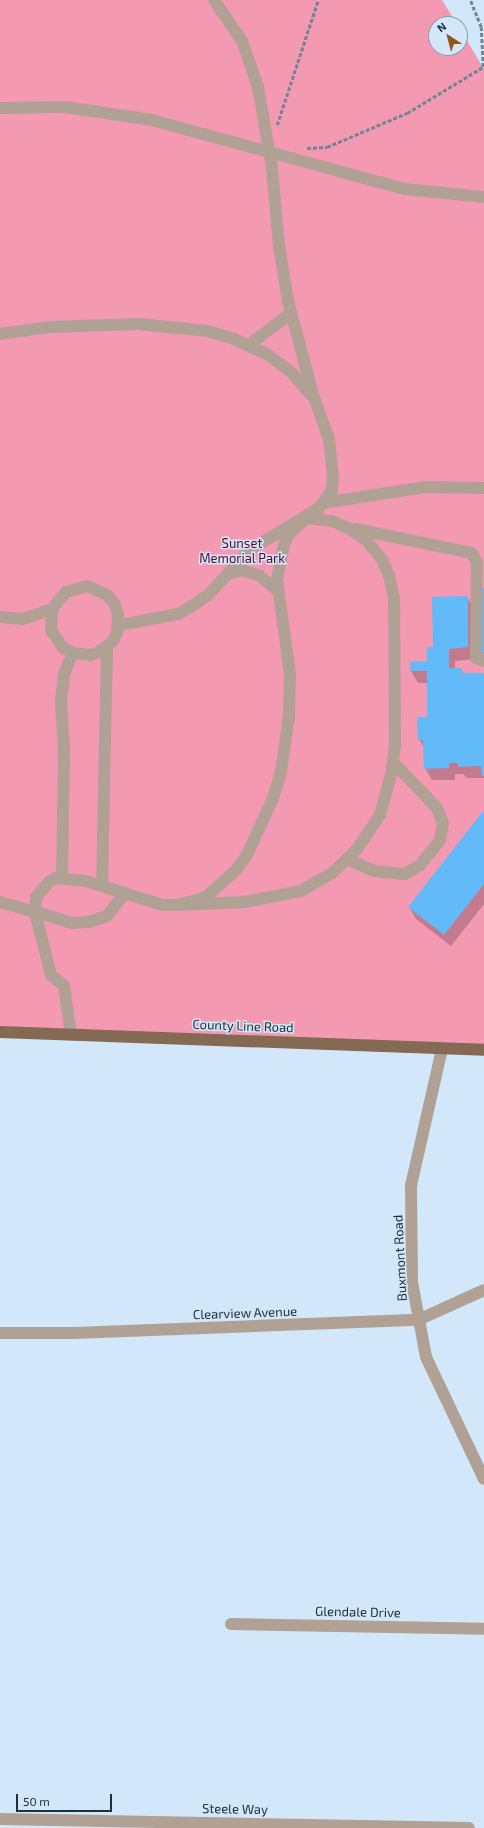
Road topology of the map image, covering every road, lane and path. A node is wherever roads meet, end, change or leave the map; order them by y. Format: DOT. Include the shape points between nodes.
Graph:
graph roads {
  1 [pos="214,0"];
  2 [pos="318,0"];
  3 [pos="470,0"];
  4 [pos="0,108"];
  5 [pos="276,128"];
  6 [pos="305,149"];
  7 [pos="269,151"];
  8 [pos="484,197"];
  9 [pos="291,313"];
  10 [pos="0,334"];
  11 [pos="249,345"];
  12 [pos="315,400"];
  13 [pos="484,488"];
  14 [pos="321,506"];
  15 [pos="306,518"];
  16 [pos="348,528"];
  17 [pos="228,574"];
  18 [pos="278,591"];
  19 [pos="52,609"];
  20 [pos="0,616"];
  21 [pos="119,625"];
  22 [pos="107,647"];
  23 [pos="73,653"];
  24 [pos="484,661"];
  25 [pos="393,762"];
  26 [pos="347,858"];
  27 [pos="62,878"];
  28 [pos="102,886"];
  29 [pos="125,894"];
  30 [pos="0,902"];
  31 [pos="177,905"];
  32 [pos="35,912"];
  33 [pos="0,1032"];
  34 [pos="71,1034"];
  35 [pos="442,1049"];
  36 [pos="484,1050"];
  37 [pos="484,1290"];
  38 [pos="418,1320"];
  39 [pos="0,1333"];
  40 [pos="484,1479"];
  41 [pos="231,1624"];
  42 [pos="484,1629"];
  43 [pos="0,1819"];
  44 [pos="469,1828"];
  1 -- 7 [label="street" via="242,41 258,87"];
  2 -- 5 [label="path"];
  3 -- 6 [label="path" via="481,27 483,67 407,113 327,147"];
  4 -- 7 [label="street" via="59,107 152,120"];
  7 -- 8 [label="street" via="405,189"];
  7 -- 9 [label="street" via="279,246"];
  9 -- 11 [label="street"];
  9 -- 12 [label="street"];
  10 -- 11 [label="street" via="49,327 138,324 208,331"];
  11 -- 12 [label="street" via="291,372"];
  12 -- 14 [label="street" via="332,457 332,490"];
  13 -- 14 [label="street" via="425,487"];
  14 -- 15 [label="street"];
  14 -- 17 [label="street" via="250,550"];
  15 -- 16 [label="street" via="332,521"];
  15 -- 18 [label="street" via="288,536 283,548 279,565"];
  16 -- 24 [label="street" via="472,553 477,563 476,658"];
  16 -- 25 [label="street" via="374,547 390,576 395,629"];
  17 -- 18 [label="street" via="242,570 260,576"];
  17 -- 21 [label="street" via="208,594 178,614"];
  18 -- 31 [label="street" via="290,674 289,717 281,771 273,798 247,855 236,870 206,897"];
  19 -- 20 [label="street" via="23,619"];
  19 -- 21 [label="street" via="66,592 87,586 107,595 118,614"];
  19 -- 23 [label="street" via="51,630 60,644"];
  21 -- 22 [label="street" via="113,641"];
  22 -- 23 [label="street" via="91,654"];
  22 -- 28 [label="street"];
  23 -- 27 [label="street" via="64,674 61,693 64,752"];
  25 -- 26 [label="street" via="387,796 380,815 370,834"];
  25 -- 26 [label="street" via="437,808 443,824 440,840 420,865 405,874 374,871"];
  26 -- 31 [label="street" via="317,884 279,897 238,903"];
  27 -- 28 [label="street" via="86,880"];
  27 -- 32 [label="street" via="49,882 42,889 36,897"];
  28 -- 29 [label="street"];
  29 -- 31 [label="street" via="162,904"];
  29 -- 32 [label="street" via="107,916 89,922 72,923"];
  30 -- 32 [label="street"];
  32 -- 34 [label="street" via="51,975 64,986"];
  33 -- 34 [label="main road, County Line Road"];
  34 -- 35 [label="main road, County Line Road"];
  35 -- 36 [label="main road, County Line Road"];
  35 -- 38 [label="street, Buxmont Road" via="411,1186 412,1282"];
  37 -- 38 [label="street, Clearview Avenue"];
  38 -- 39 [label="street, Clearview Avenue" via="82,1333"];
  38 -- 40 [label="street, Buxmont Road" via="426,1357"];
  41 -- 42 [label="street, Glendale Drive"];
  43 -- 44 [label="street, Steele Way"];
}
